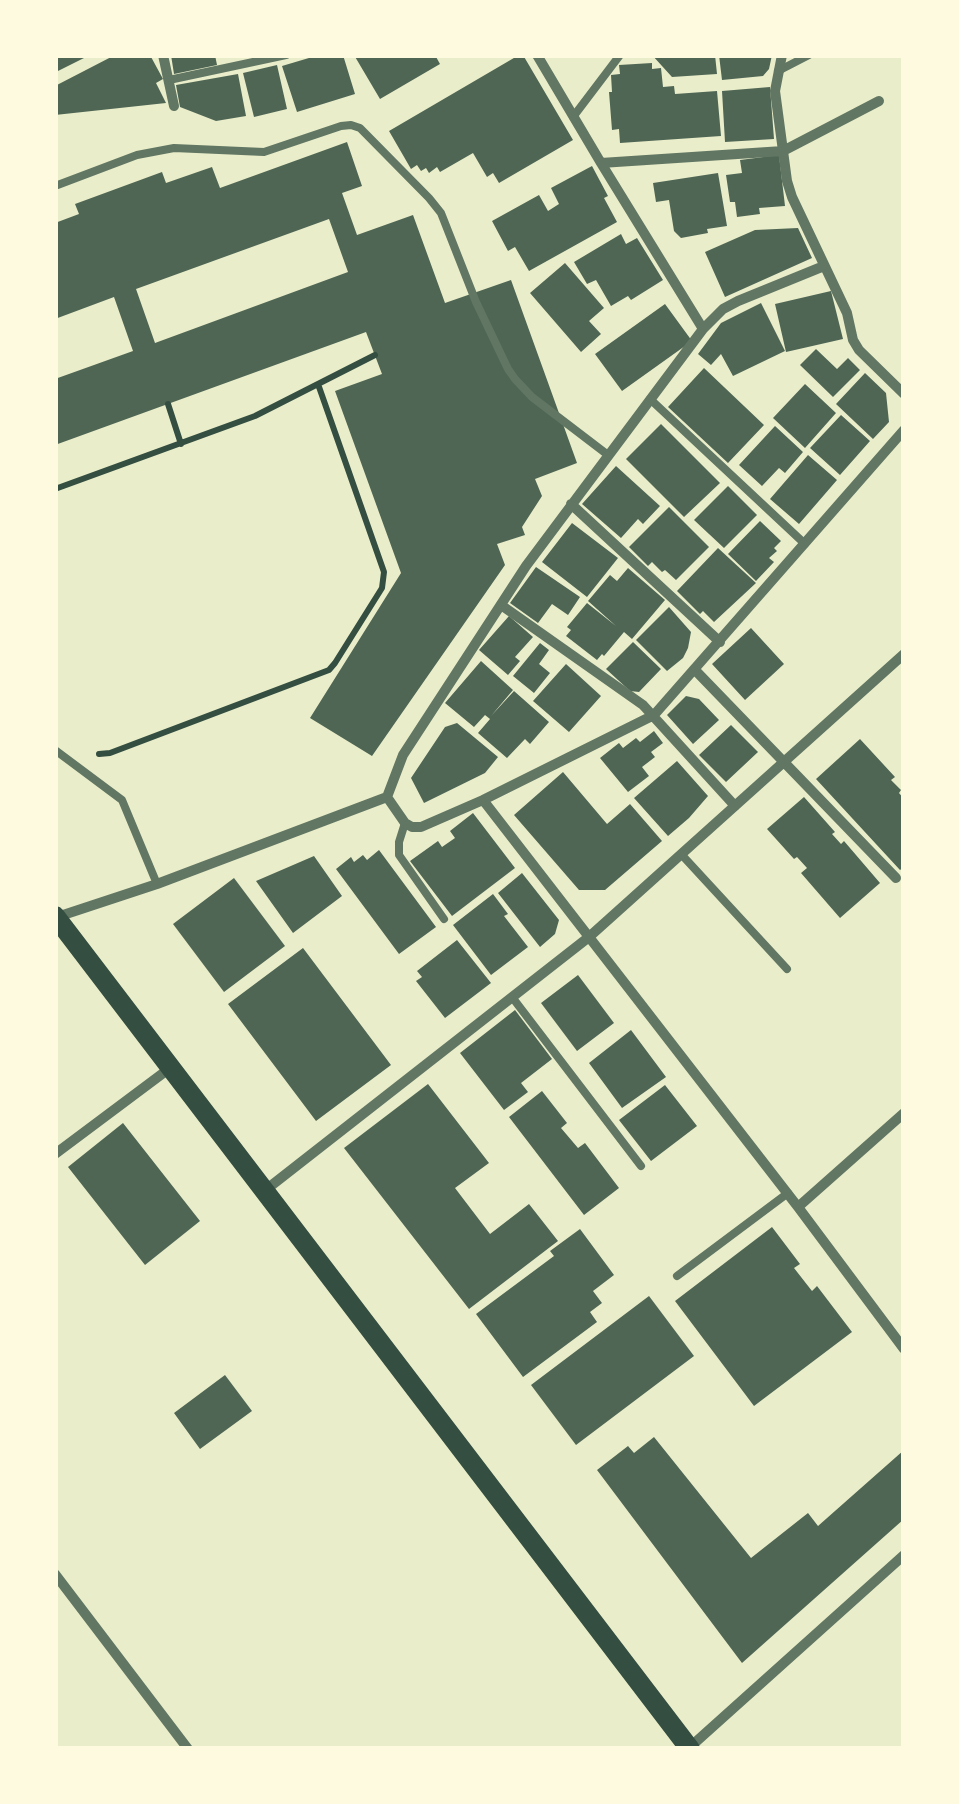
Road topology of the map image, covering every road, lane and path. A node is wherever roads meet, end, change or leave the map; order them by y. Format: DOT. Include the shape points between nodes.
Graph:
graph roads {
  1 [pos="163,55"];
  2 [pos="286,55"];
  3 [pos="537,55"];
  4 [pos="620,55"];
  5 [pos="782,55"];
  6 [pos="809,55"];
  7 [pos="777,72"];
  8 [pos="168,80"];
  9 [pos="879,101"];
  10 [pos="174,106"];
  11 [pos="573,116"];
  12 [pos="783,152"];
  13 [pos="600,163"];
  14 [pos="55,186"];
  15 [pos="824,266"];
  16 [pos="703,329"];
  17 [pos="374,355"];
  18 [pos="904,373"];
  19 [pos="894,383"];
  20 [pos="318,384"];
  21 [pos="904,394"];
  22 [pos="650,399"];
  23 [pos="168,404"];
  24 [pos="904,430"];
  25 [pos="180,444"];
  26 [pos="608,456"];
  27 [pos="55,489"];
  28 [pos="571,504"];
  29 [pos="805,544"];
  30 [pos="500,605"];
  31 [pos="720,642"];
  32 [pos="904,654"];
  33 [pos="695,670"];
  34 [pos="654,716"];
  35 [pos="58,752"];
  36 [pos="784,762"];
  37 [pos="387,796"];
  38 [pos="483,800"];
  39 [pos="735,806"];
  40 [pos="406,823"];
  41 [pos="681,854"];
  42 [pos="896,878"];
  43 [pos="157,884"];
  44 [pos="56,917"];
  45 [pos="444,919"];
  46 [pos="589,936"];
  47 [pos="786,969"];
  48 [pos="512,997"];
  49 [pos="171,1068"];
  50 [pos="904,1113"];
  51 [pos="55,1154"];
  52 [pos="641,1166"];
  53 [pos="264,1192"];
  54 [pos="788,1193"];
  55 [pos="798,1207"];
  56 [pos="677,1276"];
  57 [pos="904,1350"];
  58 [pos="904,1555"];
  59 [pos="55,1574"];
  60 [pos="689,1748"];
  61 [pos="188,1749"];
  1 -- 8 [label="street"];
  2 -- 8 [label="lane"];
  3 -- 11 [label="street"];
  4 -- 11 [label="lane"];
  5 -- 7 [label="street"];
  6 -- 7 [label="lane"];
  7 -- 12 [label="street"];
  8 -- 10 [label="street"];
  9 -- 12 [label="street"];
  11 -- 13 [label="street"];
  12 -- 13 [label="street"];
  12 -- 15 [label="street" via="792,197"];
  13 -- 16 [label="street"];
  14 -- 26 [label="lane" via="137,155 174,148 264,152 341,126 360,128 441,213 508,369 532,397"];
  15 -- 16 [label="street" via="738,301"];
  15 -- 19 [label="street" via="858,350"];
  16 -- 22 [label="street"];
  17 -- 20 [label="path"];
  18 -- 19 [label="street"];
  19 -- 21 [label="street"];
  20 -- 25 [label="path"];
  20 -- 35 [label="path" via="384,572 382,588 336,663 110,753"];
  22 -- 26 [label="street"];
  22 -- 29 [label="lane"];
  23 -- 25 [label="path"];
  24 -- 29 [label="street"];
  25 -- 27 [label="path"];
  26 -- 28 [label="street"];
  28 -- 30 [label="street"];
  28 -- 31 [label="street"];
  29 -- 31 [label="street"];
  30 -- 34 [label="street"];
  30 -- 37 [label="street" via="403,755"];
  31 -- 33 [label="street"];
  32 -- 36 [label="street"];
  33 -- 34 [label="street"];
  33 -- 36 [label="street"];
  34 -- 38 [label="street"];
  34 -- 39 [label="street"];
  35 -- 43 [label="lane" via="122,800"];
  36 -- 39 [label="street"];
  36 -- 42 [label="street"];
  37 -- 40 [label="street"];
  37 -- 43 [label="street"];
  38 -- 40 [label="street" via="421,827"];
  38 -- 46 [label="street"];
  39 -- 41 [label="street"];
  40 -- 45 [label="lane" via="398,855"];
  41 -- 46 [label="street"];
  41 -- 47 [label="lane"];
  43 -- 44 [label="street"];
  44 -- 49 [label="main road"];
  46 -- 48 [label="street"];
  46 -- 54 [label="street"];
  48 -- 52 [label="lane"];
  48 -- 53 [label="street"];
  49 -- 51 [label="street"];
  49 -- 53 [label="main road"];
  50 -- 55 [label="street"];
  53 -- 60 [label="main road"];
  54 -- 55 [label="street"];
  54 -- 56 [label="lane"];
  55 -- 57 [label="street"];
  58 -- 60 [label="street"];
  59 -- 61 [label="street"];
}
